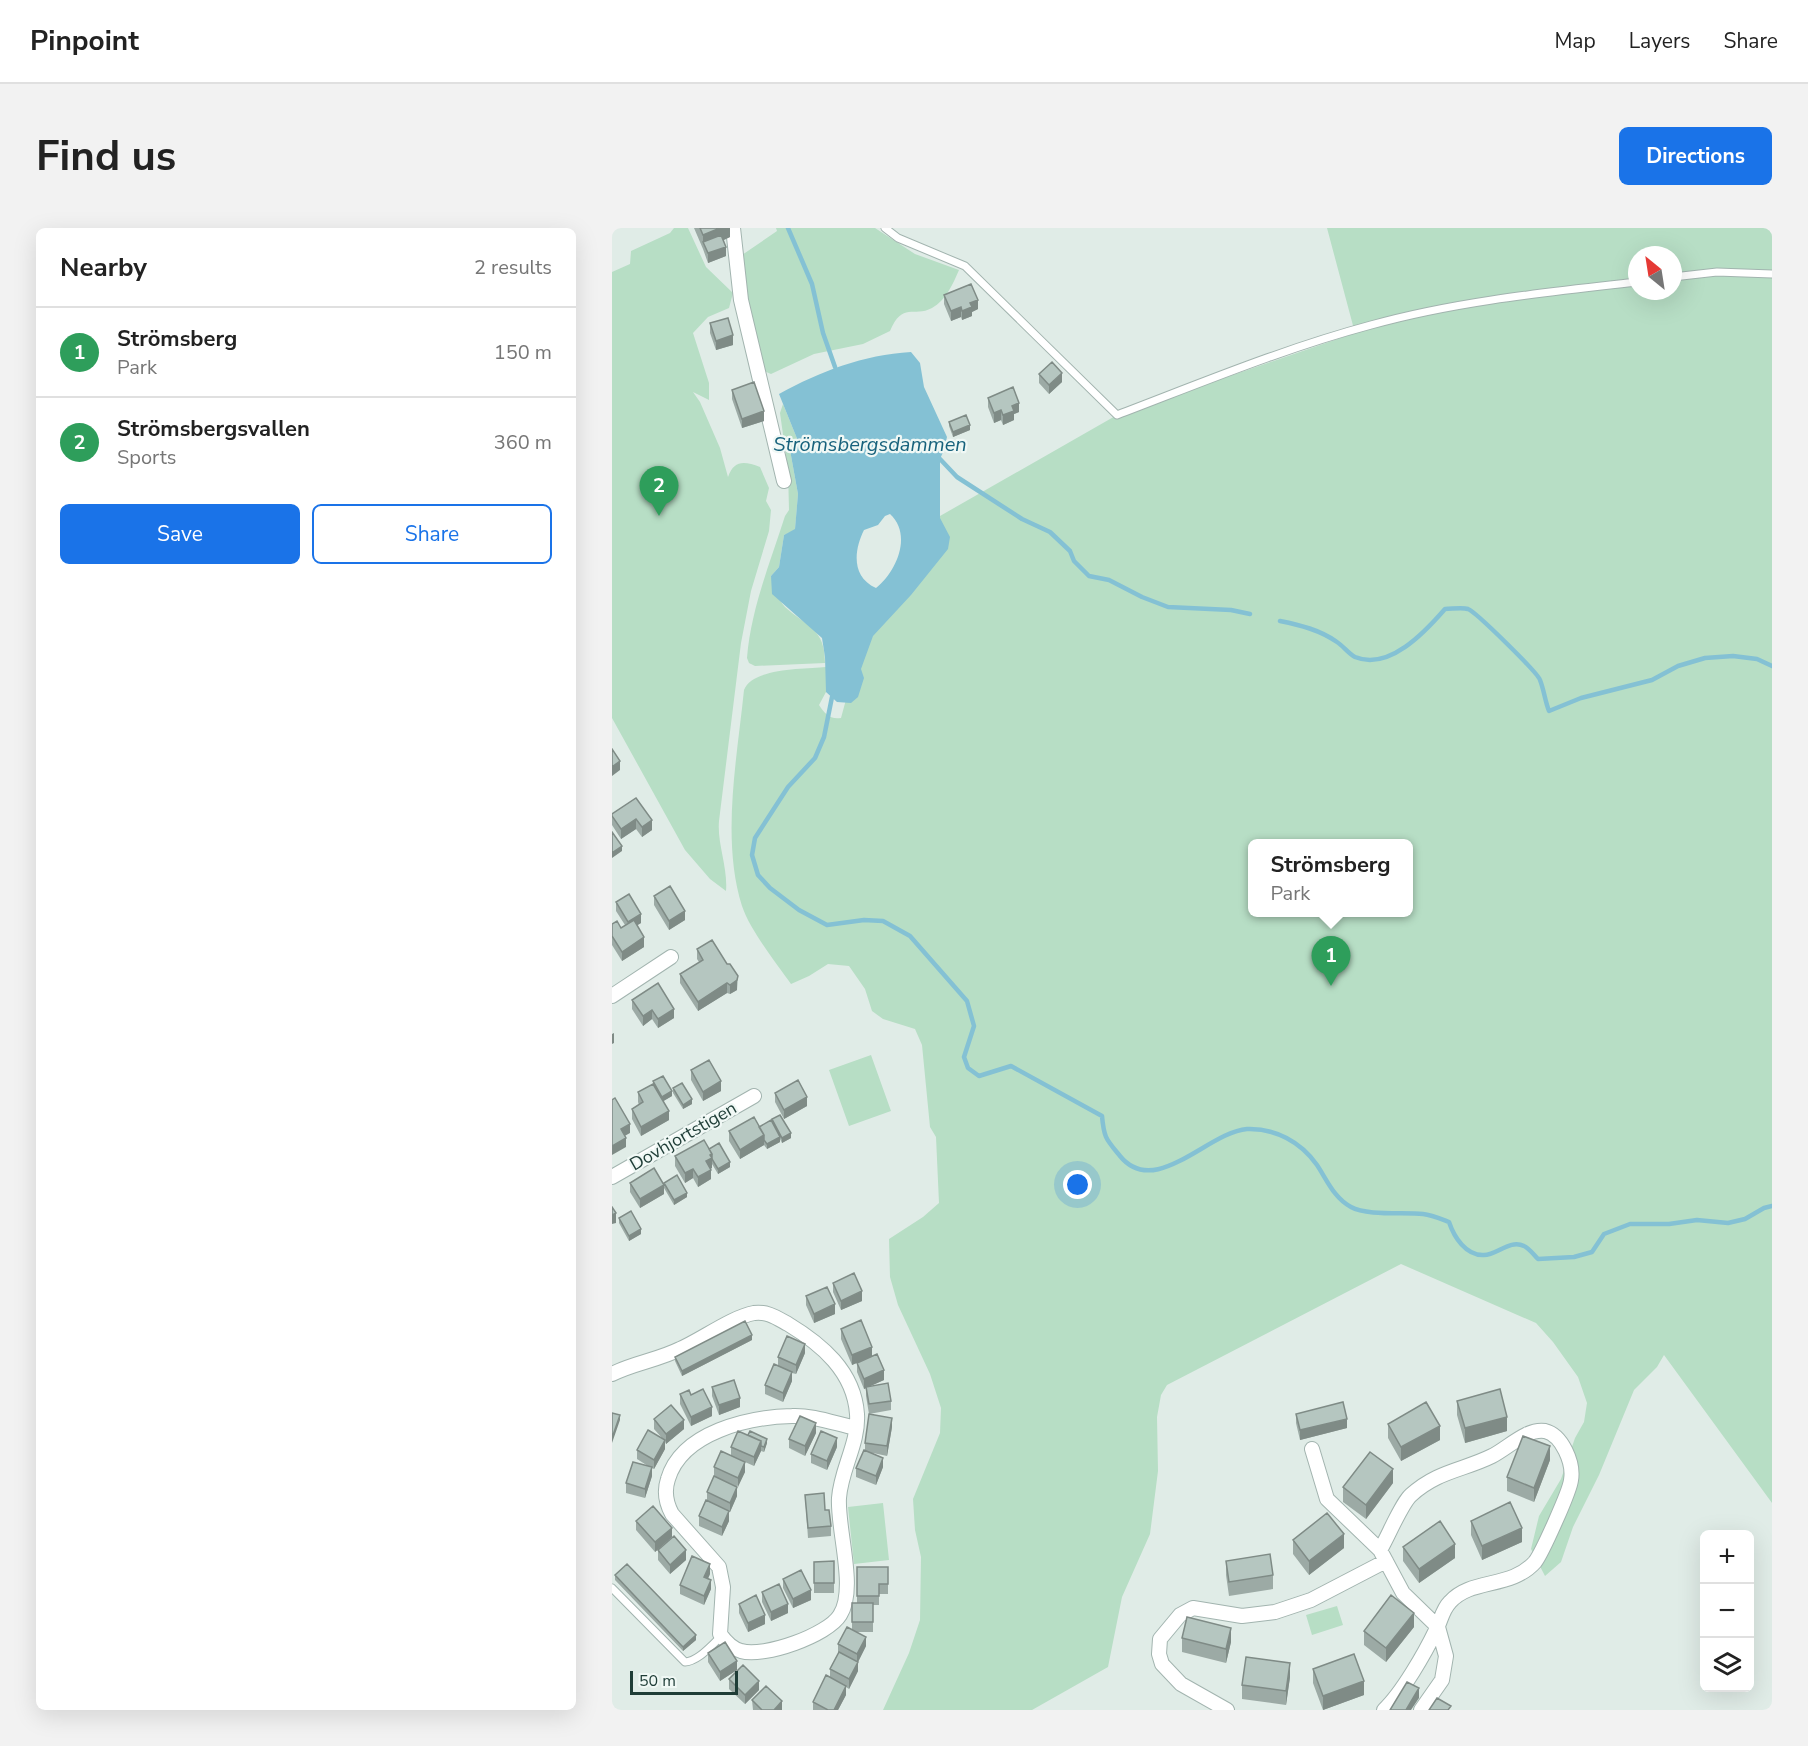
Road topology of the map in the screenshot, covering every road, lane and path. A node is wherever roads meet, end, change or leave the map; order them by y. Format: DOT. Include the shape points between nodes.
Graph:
graph roads {
  1 [pos="733,228"];
  2 [pos="885,228"];
  3 [pos="1772,274"];
  4 [pos="1682,276"];
  5 [pos="1628,283"];
  6 [pos="784,481"];
  7 [pos="671,957"];
  8 [pos="612,996"];
  9 [pos="754,1096"];
  10 [pos="612,1177"];
  11 [pos="612,1374"];
  12 [pos="856,1428"];
  13 [pos="1312,1449"];
  14 [pos="1383,1556"];
  15 [pos="612,1588"];
  16 [pos="1438,1627"];
  17 [pos="722,1636"];
  18 [pos="1227,1710"];
  19 [pos="1384,1710"];
  20 [pos="1421,1710"];
  1 -- 6 [label="street" via="741,300"];
  2 -- 5 [label="lane" via="898,238 965,266 1118,415 1372,324 1485,302"];
  3 -- 4 [label="lane" via="1717,272"];
  7 -- 8 [label="street"];
  9 -- 10 [label="street, Dovhjortstigen"];
  11 -- 12 [label="street" via="681,1349 741,1317 763,1313 808,1336 836,1362 855,1400"];
  12 -- 17 [label="street" via="839,1498 847,1584 839,1618 822,1632 800,1642 754,1652 742,1652"];
  12 -- 17 [label="street" via="800,1416 735,1425 690,1446 674,1464 667,1484 668,1506 719,1567 723,1587 719,1625"];
  13 -- 14 [label="street" via="1327,1499"];
  14 -- 16 [label="street" via="1403,1593"];
  14 -- 16 [label="street" via="1410,1496 1439,1475 1492,1456 1533,1432 1554,1435 1564,1446 1572,1479 1542,1552 1514,1578 1476,1587 1450,1601"];
  14 -- 18 [label="street" via="1311,1600 1275,1612 1242,1616 1193,1608 1180,1615 1160,1639 1162,1664 1181,1684"];
  15 -- 17 [label="lane" via="685,1662 698,1657"];
  16 -- 19 [label="street"];
  16 -- 20 [label="street" via="1446,1656 1442,1680"];
}
